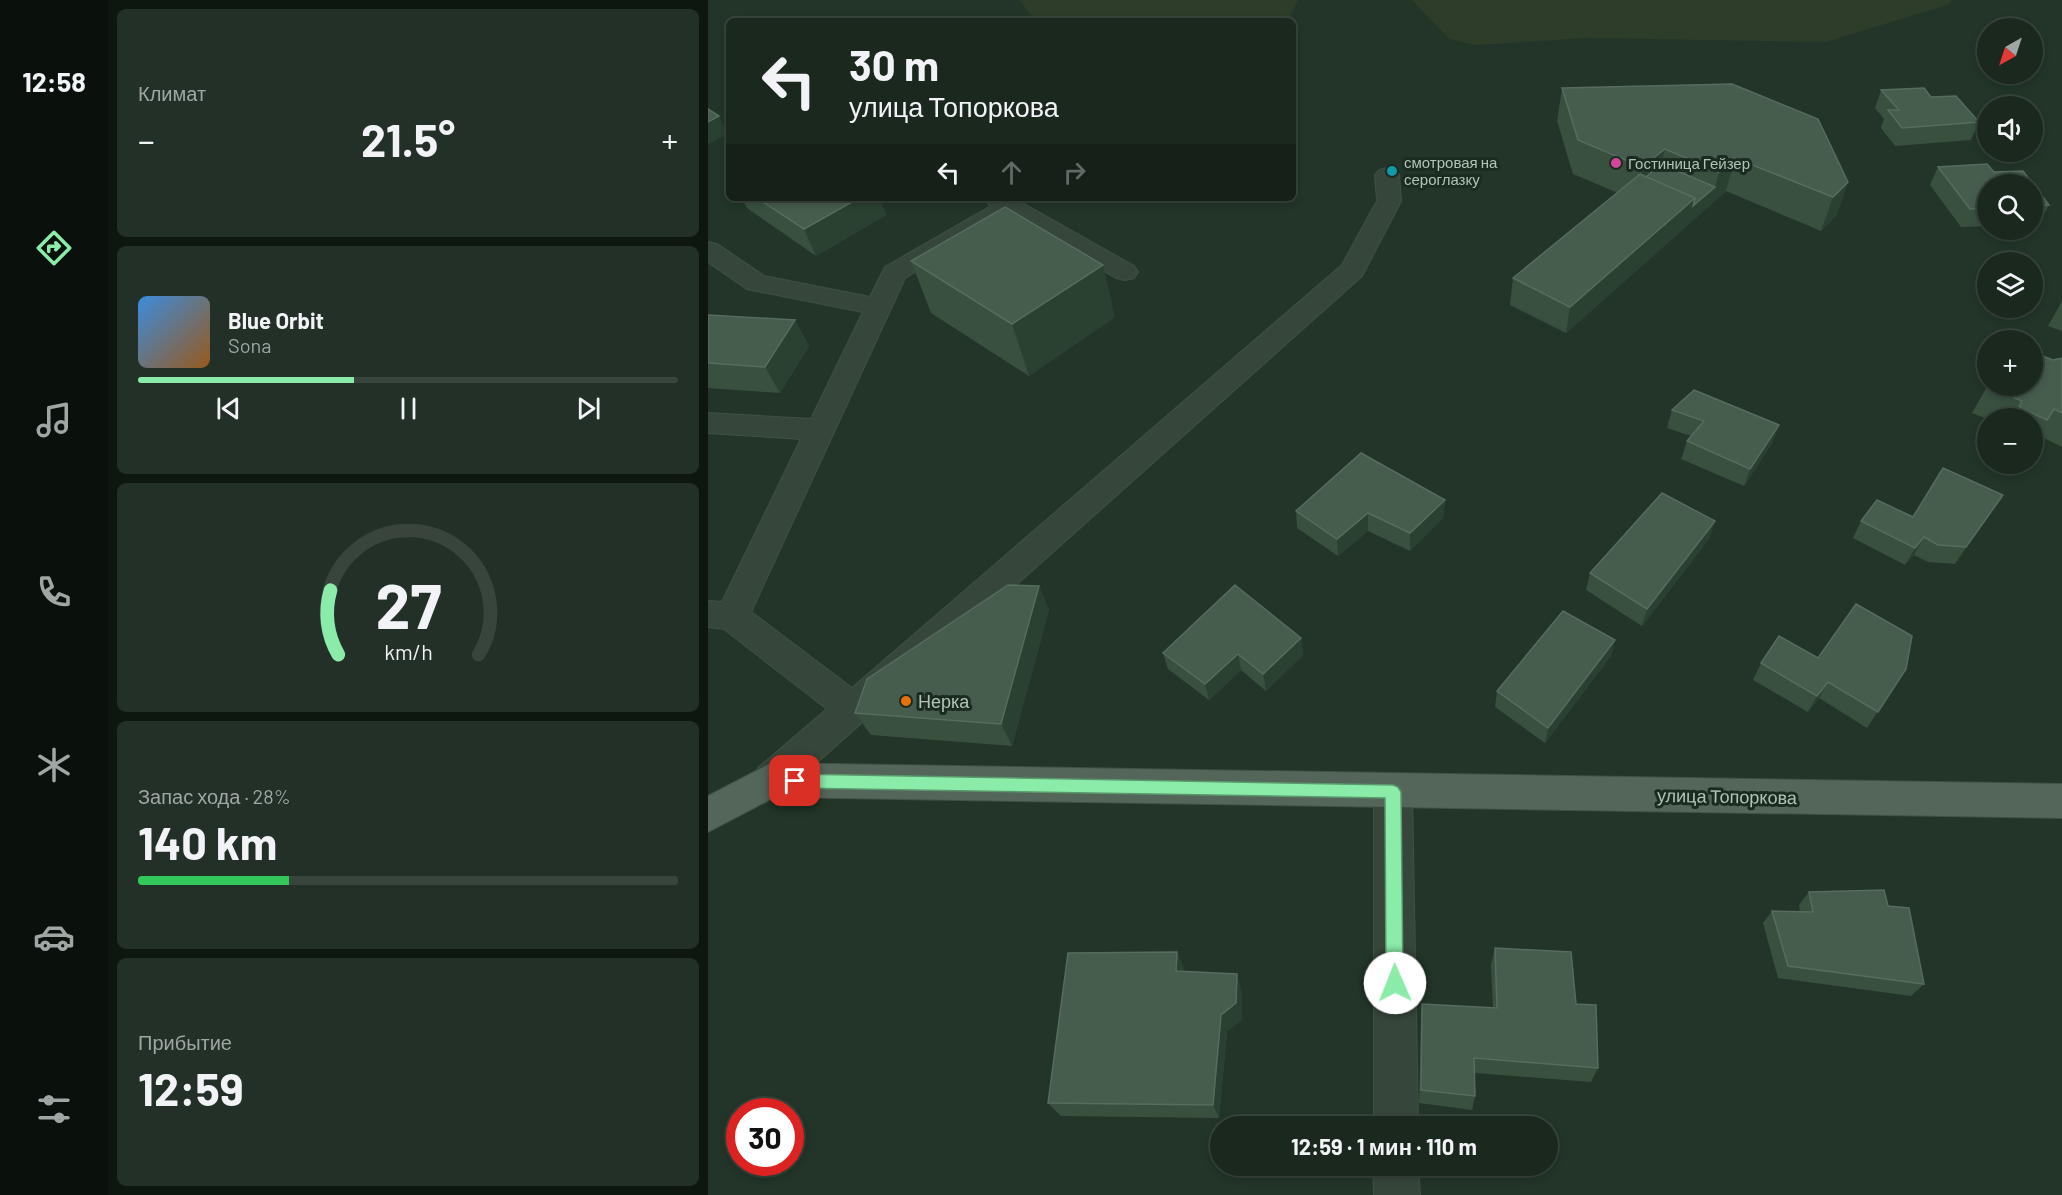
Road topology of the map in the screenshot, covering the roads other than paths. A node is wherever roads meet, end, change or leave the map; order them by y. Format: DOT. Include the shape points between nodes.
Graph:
graph roads {
  1 [pos="1387,176"];
  2 [pos="1002,202"];
  3 [pos="708,250"];
  4 [pos="1125,272"];
  5 [pos="879,307"];
  6 [pos="708,423"];
  7 [pos="820,430"];
  8 [pos="720,615"];
  9 [pos="853,709"];
  10 [pos="771,780"];
  11 [pos="1393,792"];
  12 [pos="2062,801"];
  13 [pos="708,815"];
  14 [pos="1396,1116"];
  15 [pos="1396,1176"];
  16 [pos="1397,1195"];
  1 -- 9 [label="street" via="1389,201 1353,270"];
  2 -- 4 [label="street"];
  2 -- 5 [label="street" via="894,273"];
  3 -- 5 [label="street" via="756,283"];
  5 -- 7 [label="street"];
  6 -- 7 [label="street"];
  7 -- 8 [label="street"];
  8 -- 9 [label="street"];
  9 -- 10 [label="street"];
  10 -- 11 [label="main road, улица Топоркова"];
  10 -- 13 [label="main road"];
  11 -- 12 [label="main road, улица Топоркова"];
  11 -- 14 [label="street"];
  15 -- 16 [label="street"];
}
